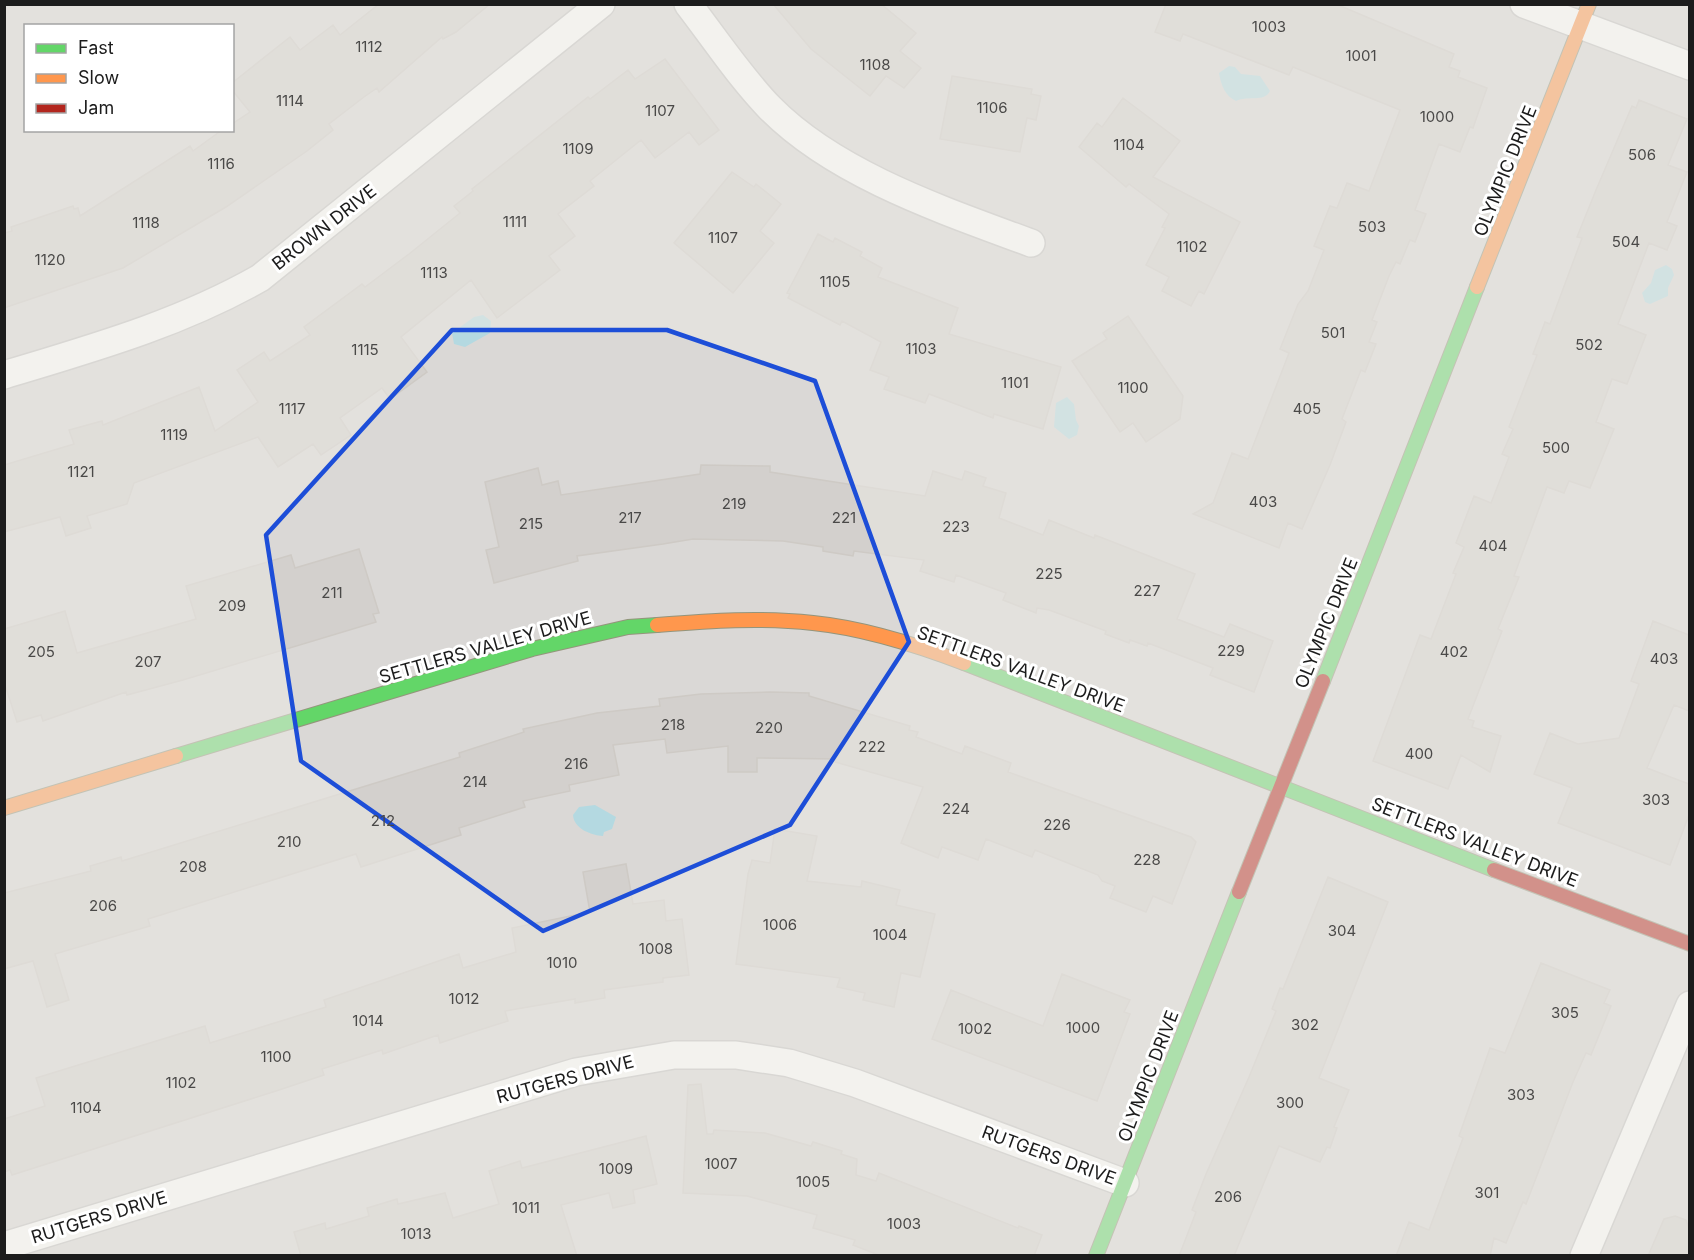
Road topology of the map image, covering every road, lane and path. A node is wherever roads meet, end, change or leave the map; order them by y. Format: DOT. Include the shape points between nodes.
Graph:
graph roads {
  1 [pos="601,4"];
  2 [pos="688,4"];
  3 [pos="1524,4"];
  4 [pos="1585,15"];
  5 [pos="1689,66"];
  6 [pos="1031,243"];
  7 [pos="4,375"];
  8 [pos="1280,788"];
  9 [pos="4,808"];
  10 [pos="1689,944"];
  11 [pos="1689,1005"];
  12 [pos="1125,1183"];
  13 [pos="4,1246"];
  14 [pos="1096,1256"];
  15 [pos="1584,1256"];
  1 -- 7 [label="street, BROWN DRIVE" via="260,278 217,302 136,335"];
  2 -- 6 [label="street" via="771,108 815,145 918,200"];
  3 -- 4 [label="street"];
  4 -- 5 [label="street"];
  4 -- 8 [label="street, OLYMPIC DRIVE"];
  8 -- 9 [label="street, SETTLERS VALLEY DRIVE" via="953,658 814,623 728,619 628,627 532,648"];
  8 -- 10 [label="street, SETTLERS VALLEY DRIVE"];
  8 -- 12 [label="street, OLYMPIC DRIVE"];
  11 -- 15 [label="street"];
  12 -- 13 [label="street, RUTGERS DRIVE" via="800,1066 736,1055 674,1054 576,1072"];
  12 -- 14 [label="street, OLYMPIC DRIVE"];
}
